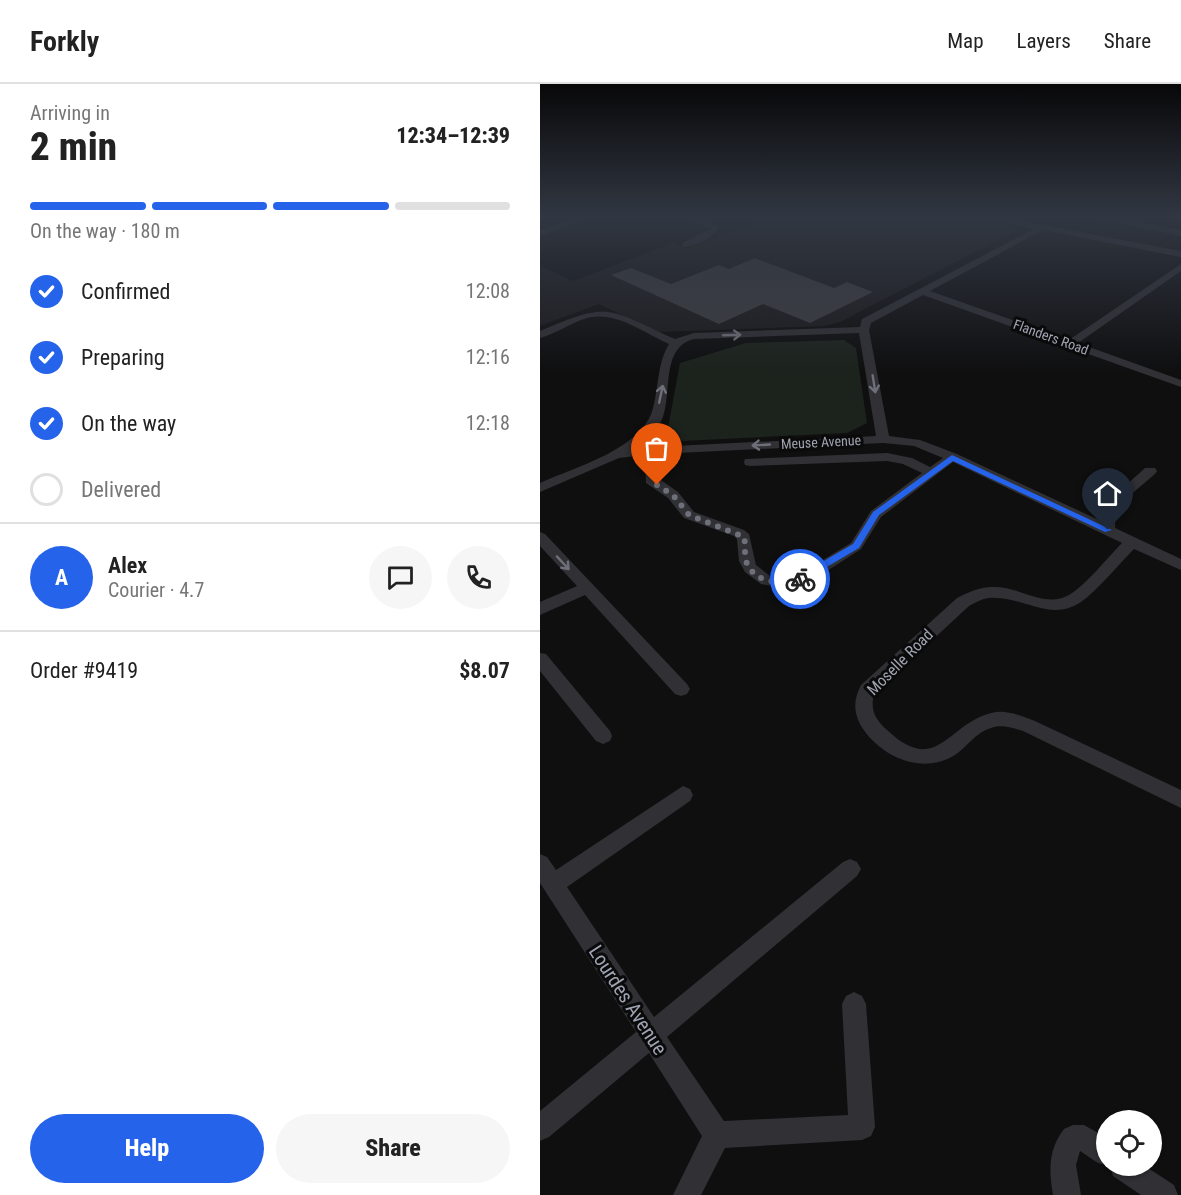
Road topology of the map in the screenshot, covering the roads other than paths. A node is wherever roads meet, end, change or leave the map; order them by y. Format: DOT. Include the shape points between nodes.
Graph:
graph roads {
  1 [pos="965,268"];
  2 [pos="1180,268"];
  3 [pos="921,291"];
  4 [pos="864,330"];
  5 [pos="540,335"];
  6 [pos="675,343"];
  7 [pos="1070,344"];
  8 [pos="1181,384"];
  9 [pos="653,424"];
  10 [pos="883,439"];
  11 [pos="684,449"];
  12 [pos="651,450"];
  13 [pos="616,454"];
  14 [pos="952,457"];
  15 [pos="750,462"];
  16 [pos="1150,471"];
  17 [pos="930,472"];
  18 [pos="540,488"];
  19 [pos="1108,530"];
  20 [pos="540,537"];
  21 [pos="1132,542"];
  22 [pos="1181,565"];
  23 [pos="587,588"];
  24 [pos="540,609"];
  25 [pos="540,659"];
  26 [pos="681,689"];
  27 [pos="603,736"];
  28 [pos="683,795"];
  29 [pos="1181,799"];
  30 [pos="540,864"];
  31 [pos="850,869"];
  32 [pos="553,885"];
  33 [pos="854,1004"];
  34 [pos="651,1037"];
  35 [pos="540,1128"];
  36 [pos="717,1136"];
  37 [pos="1096,1146"];
  38 [pos="1137,1176"];
  39 [pos="687,1195"];
  40 [pos="1067,1195"];
  41 [pos="1164,1195"];
  1 -- 3 [label="street"];
  2 -- 7 [label="street"];
  3 -- 4 [label="street" via="866,321"];
  3 -- 7 [label="street, Flanders Road"];
  6 -- 4 [label="street, one-way" via="694,336"];
  4 -- 10 [label="street, Meuse Avenue, one-way"];
  5 -- 6 [label="street" via="602,313"];
  9 -- 6 [label="street, one-way"];
  7 -- 8 [label="street, Flanders Road"];
  9 -- 11 [label="street, Meuse Avenue" via="656,438"];
  9 -- 13 [label="street, Meuse Avenue"];
  10 -- 11 [label="street, Meuse Avenue, one-way"];
  10 -- 14 [label="street" via="916,443"];
  11 -- 12 [label="street, Meuse Avenue"];
  12 -- 13 [label="street, Meuse Avenue"];
  12 -- 17 [label="street" via="651,480 673,495 689,515 744,537 750,568 773,583 808,576 847,554 861,541 876,514"];
  13 -- 18 [label="street, Meuse Avenue"];
  14 -- 17 [label="street"];
  14 -- 19 [label="street"];
  15 -- 17 [label="street" via="887,457"];
  16 -- 19 [label="street" via="1111,510 1106,522"];
  19 -- 21 [label="street"];
  20 -- 23 [label="street, one-way"];
  21 -- 22 [label="street"];
  21 -- 29 [label="street, Moselle Road" via="1069,603 1052,606 995,591 974,594 867,690 863,711 866,720 886,741 913,756 925,757 946,751 988,721 1011,720"];
  23 -- 24 [label="street"];
  23 -- 26 [label="street"];
  25 -- 27 [label="street"];
  28 -- 32 [label="street"];
  30 -- 32 [label="street, Lourdes Avenue"];
  31 -- 34 [label="street"];
  32 -- 34 [label="street, Lourdes Avenue"];
  33 -- 36 [label="street" via="862,1127"];
  34 -- 35 [label="street"];
  34 -- 36 [label="street, Lourdes Avenue"];
  36 -- 39 [label="street"];
  37 -- 40 [label="street" via="1084,1137 1073,1138 1066,1146 1062,1170"];
  38 -- 41 [label="street"];
}
